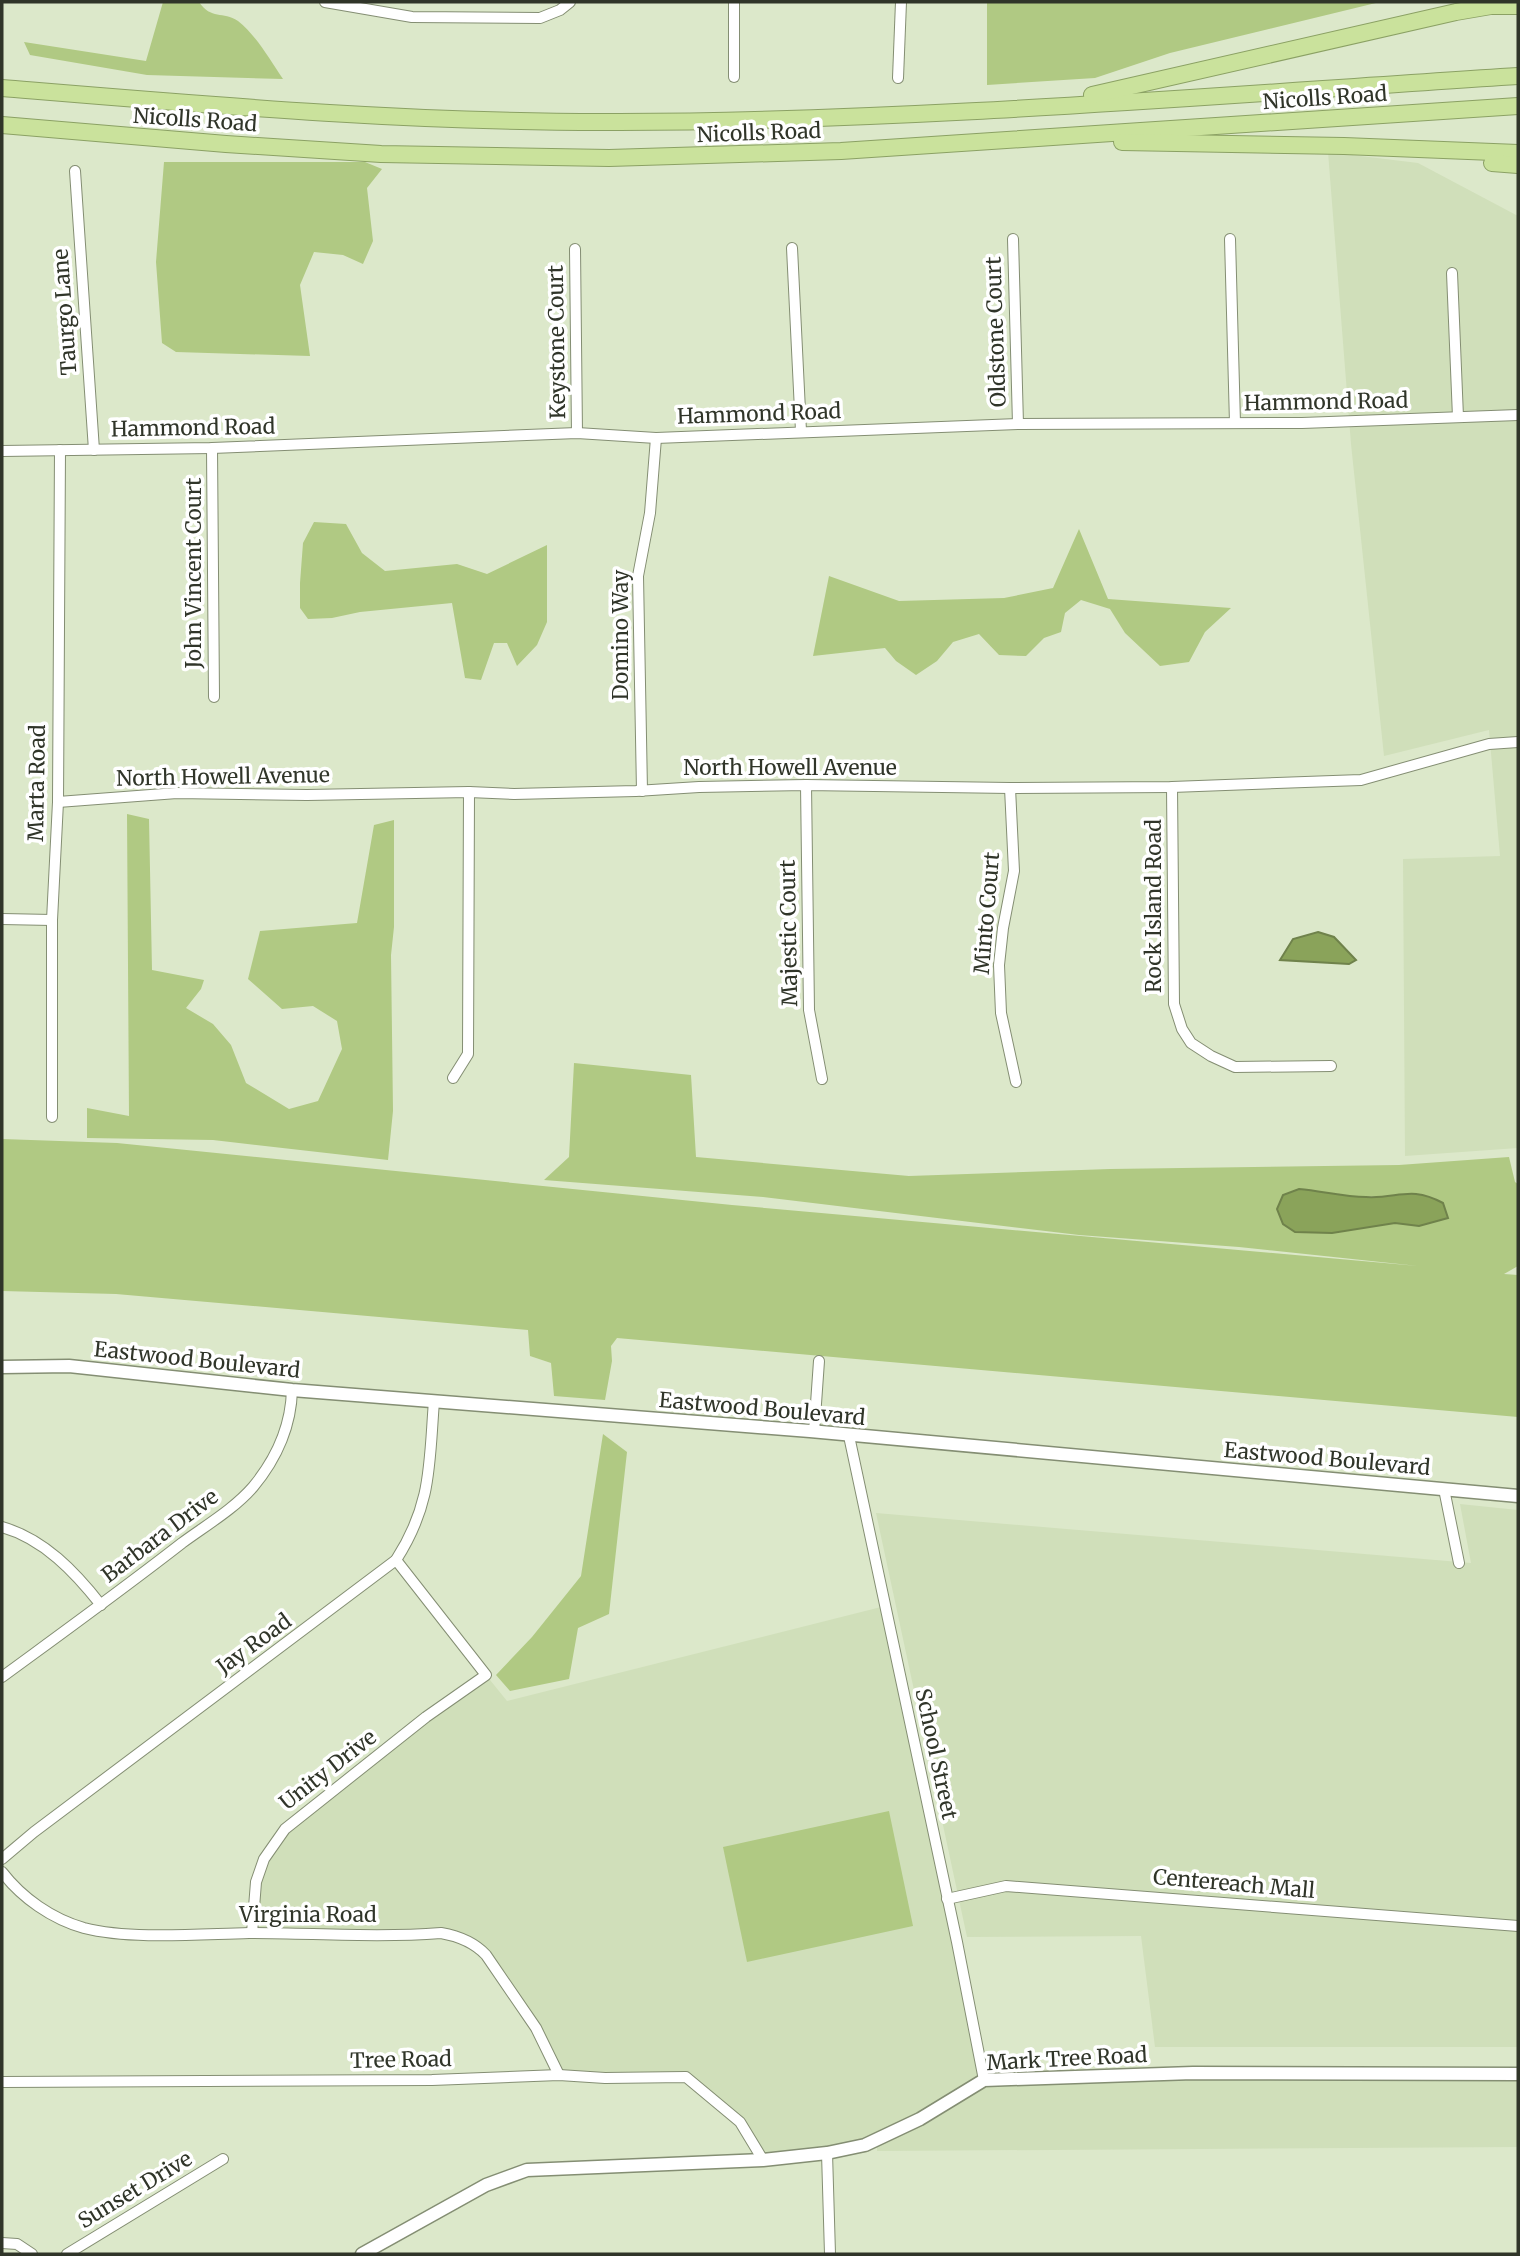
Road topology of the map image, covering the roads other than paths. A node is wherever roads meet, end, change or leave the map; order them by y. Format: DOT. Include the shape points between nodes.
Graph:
graph roads {
  1 [pos="325,2"];
  2 [pos="569,2"];
  3 [pos="734,2"];
  4 [pos="901,2"];
  5 [pos="1464,2"];
  6 [pos="1518,6"];
  7 [pos="1402,24"];
  8 [pos="1518,76"];
  9 [pos="734,77"];
  10 [pos="898,78"];
  11 [pos="2,88"];
  12 [pos="1518,106"];
  13 [pos="1003,109"];
  14 [pos="2,125"];
  15 [pos="1053,137"];
  16 [pos="1431,150"];
  17 [pos="1518,153"];
  18 [pos="1518,165"];
  19 [pos="75,171"];
  20 [pos="1013,239"];
  21 [pos="1230,239"];
  22 [pos="792,248"];
  23 [pos="575,249"];
  24 [pos="1452,273"];
  25 [pos="1518,415"];
  26 [pos="1458,418"];
  27 [pos="1235,423"];
  28 [pos="1018,424"];
  29 [pos="801,431"];
  30 [pos="577,433"];
  31 [pos="656,438"];
  32 [pos="212,448"];
  33 [pos="60,450"];
  34 [pos="94,450"];
  35 [pos="2,451"];
  36 [pos="214,697"];
  37 [pos="1518,742"];
  38 [pos="806,785"];
  39 [pos="1172,787"];
  40 [pos="1010,788"];
  41 [pos="642,791"];
  42 [pos="469,792"];
  43 [pos="58,803"];
  44 [pos="2,919"];
  45 [pos="52,920"];
  46 [pos="1331,1066"];
  47 [pos="453,1077"];
  48 [pos="822,1079"];
  49 [pos="1016,1082"];
  50 [pos="52,1117"];
  51 [pos="819,1361"];
  52 [pos="2,1367"];
  53 [pos="292,1390"];
  54 [pos="434,1401"];
  55 [pos="814,1432"];
  56 [pos="849,1436"];
  57 [pos="1444,1489"];
  58 [pos="1518,1496"];
  59 [pos="2,1527"];
  60 [pos="396,1560"];
  61 [pos="1459,1563"];
  62 [pos="101,1605"];
  63 [pos="2,1677"];
  64 [pos="2,1859"];
  65 [pos="2,1872"];
  66 [pos="947,1899"];
  67 [pos="1518,1926"];
  68 [pos="253,1933"];
  69 [pos="1518,2074"];
  70 [pos="559,2075"];
  71 [pos="984,2080"];
  72 [pos="2,2082"];
  73 [pos="827,2153"];
  74 [pos="223,2159"];
  75 [pos="763,2160"];
  76 [pos="2,2243"];
  77 [pos="32,2254"];
  78 [pos="67,2254"];
  79 [pos="362,2254"];
  80 [pos="831,2254"];
  1 -- 2 [label="street" via="412,17 540,18"];
  3 -- 9 [label="street"];
  4 -- 10 [label="street"];
  5 -- 7 [label="highway"];
  6 -- 7 [label="highway" via="1474,9"];
  7 -- 13 [label="highway" via="1127,89"];
  8 -- 13 [label="highway, Nicolls Road"];
  11 -- 13 [label="highway, Nicolls Road" via="258,109 514,121 768,121"];
  12 -- 15 [label="highway, Nicolls Road"];
  14 -- 15 [label="highway, Nicolls Road" via="304,149 533,158 762,155"];
  15 -- 16 [label="highway"];
  16 -- 17 [label="highway"];
  16 -- 18 [label="highway"];
  19 -- 34 [label="street, Taurgo Lane"];
  20 -- 28 [label="street, Oldstone Court"];
  21 -- 27 [label="street"];
  22 -- 29 [label="street"];
  23 -- 30 [label="street, Keystone Court"];
  24 -- 26 [label="street"];
  25 -- 26 [label="street, Hammond Road"];
  26 -- 27 [label="street, Hammond Road"];
  27 -- 28 [label="street, Hammond Road"];
  28 -- 29 [label="street, Hammond Road"];
  29 -- 31 [label="street, Hammond Road"];
  30 -- 31 [label="street, Hammond Road"];
  30 -- 32 [label="street, Hammond Road"];
  31 -- 41 [label="street, Domino Way" via="650,513 638,576"];
  32 -- 34 [label="street, Hammond Road"];
  32 -- 36 [label="street, John Vincent Court"];
  33 -- 34 [label="street, Hammond Road"];
  33 -- 35 [label="street, Hammond Road"];
  33 -- 43 [label="street, Marta Road"];
  37 -- 39 [label="street, North Howell Avenue" via="1489,744 1361,780"];
  38 -- 40 [label="street, North Howell Avenue"];
  38 -- 41 [label="street, North Howell Avenue"];
  38 -- 48 [label="street, Majestic Court" via="809,1010"];
  39 -- 40 [label="street, North Howell Avenue"];
  39 -- 46 [label="street, Rock Island Road" via="1174,1004 1182,1029 1191,1043 1236,1067"];
  40 -- 49 [label="street, Minto Court" via="1014,871 999,965 1001,1013"];
  41 -- 42 [label="street, North Howell Avenue"];
  42 -- 43 [label="street, North Howell Avenue" via="177,793"];
  42 -- 47 [label="street" via="468,1054"];
  43 -- 45 [label="street, Marta Road"];
  44 -- 45 [label="street"];
  45 -- 50 [label="street, Marta Road"];
  51 -- 55 [label="street"];
  52 -- 53 [label="street, Eastwood Boulevard" via="69,1366"];
  53 -- 54 [label="street, Eastwood Boulevard"];
  53 -- 62 [label="street, Barbara Drive" via="282,1442 253,1486"];
  54 -- 55 [label="street, Eastwood Boulevard"];
  54 -- 60 [label="street, Jay Road" via="426,1494 416,1527"];
  55 -- 56 [label="street, Eastwood Boulevard"];
  56 -- 57 [label="street, Eastwood Boulevard"];
  56 -- 66 [label="street, School Street"];
  57 -- 58 [label="street, Eastwood Boulevard"];
  57 -- 61 [label="street"];
  59 -- 62 [label="street" via="60,1559"];
  60 -- 64 [label="street, Jay Road"];
  60 -- 68 [label="street, Unity Drive" via="486,1675 285,1829 264,1859 256,1882"];
  62 -- 63 [label="street, Barbara Drive"];
  65 -- 68 [label="street, Virginia Road" via="43,1910 82,1927 117,1933"];
  66 -- 67 [label="street, Centereach Mall" via="1006,1886"];
  66 -- 71 [label="street, School Street"];
  68 -- 70 [label="street, Virginia Road" via="455,1936 486,1955 536,2028"];
  69 -- 71 [label="street, Mark Tree Road" via="1193,2073"];
  70 -- 72 [label="street, Tree Road"];
  70 -- 75 [label="street, Tree Road" via="686,2077 740,2122"];
  71 -- 73 [label="street, Mark Tree Road" via="920,2119 865,2145"];
  73 -- 75 [label="street, Mark Tree Road"];
  73 -- 80 [label="street"];
  74 -- 78 [label="street, Sunset Drive"];
  75 -- 79 [label="street, Mark Tree Road" via="527,2170 486,2185"];
  76 -- 77 [label="street" via="17,2244"];
}
